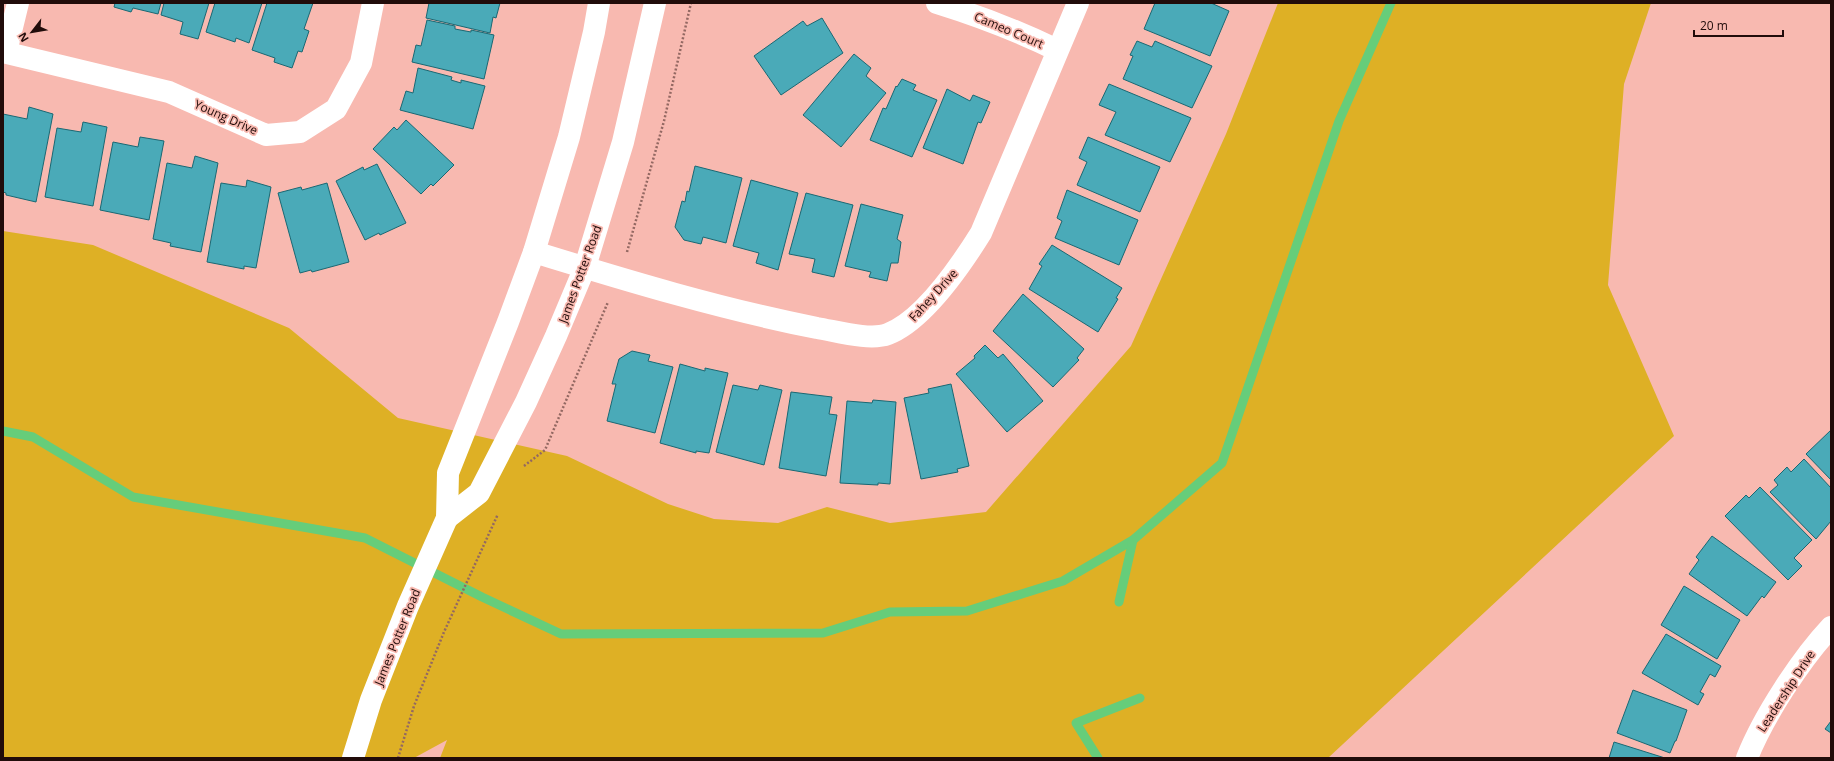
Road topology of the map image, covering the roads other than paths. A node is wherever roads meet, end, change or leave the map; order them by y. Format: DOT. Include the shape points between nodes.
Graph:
graph roads {
  1 [pos="18,3"];
  2 [pos="373,3"];
  3 [pos="599,3"];
  4 [pos="655,3"];
  5 [pos="937,3"];
  6 [pos="1078,3"];
  7 [pos="1057,50"];
  8 [pos="4,52"];
  9 [pos="534,252"];
  10 [pos="585,268"];
  11 [pos="447,518"];
  12 [pos="1831,627"];
  13 [pos="353,758"];
  14 [pos="1747,758"];
  1 -- 8 [label="street"];
  2 -- 8 [label="street, Young Drive" via="361,63 336,109 300,132 266,135 169,92"];
  3 -- 9 [label="street, James Potter Road" via="569,137"];
  4 -- 10 [label="street, James Potter Road" via="623,142"];
  5 -- 7 [label="street, Cameo Court" via="983,17"];
  6 -- 7 [label="street, Fahey Drive"];
  7 -- 10 [label="street, Fahey Drive" via="981,233 967,257 910,323 887,334 860,336 767,318"];
  9 -- 10 [label="street, Fahey Drive"];
  9 -- 11 [label="street, James Potter Road" via="448,473"];
  10 -- 11 [label="street, James Potter Road" via="526,402 480,493"];
  11 -- 13 [label="street, James Potter Road" via="408,606 371,700"];
  12 -- 14 [label="street, Leadership Drive" via="1784,690"];
}
